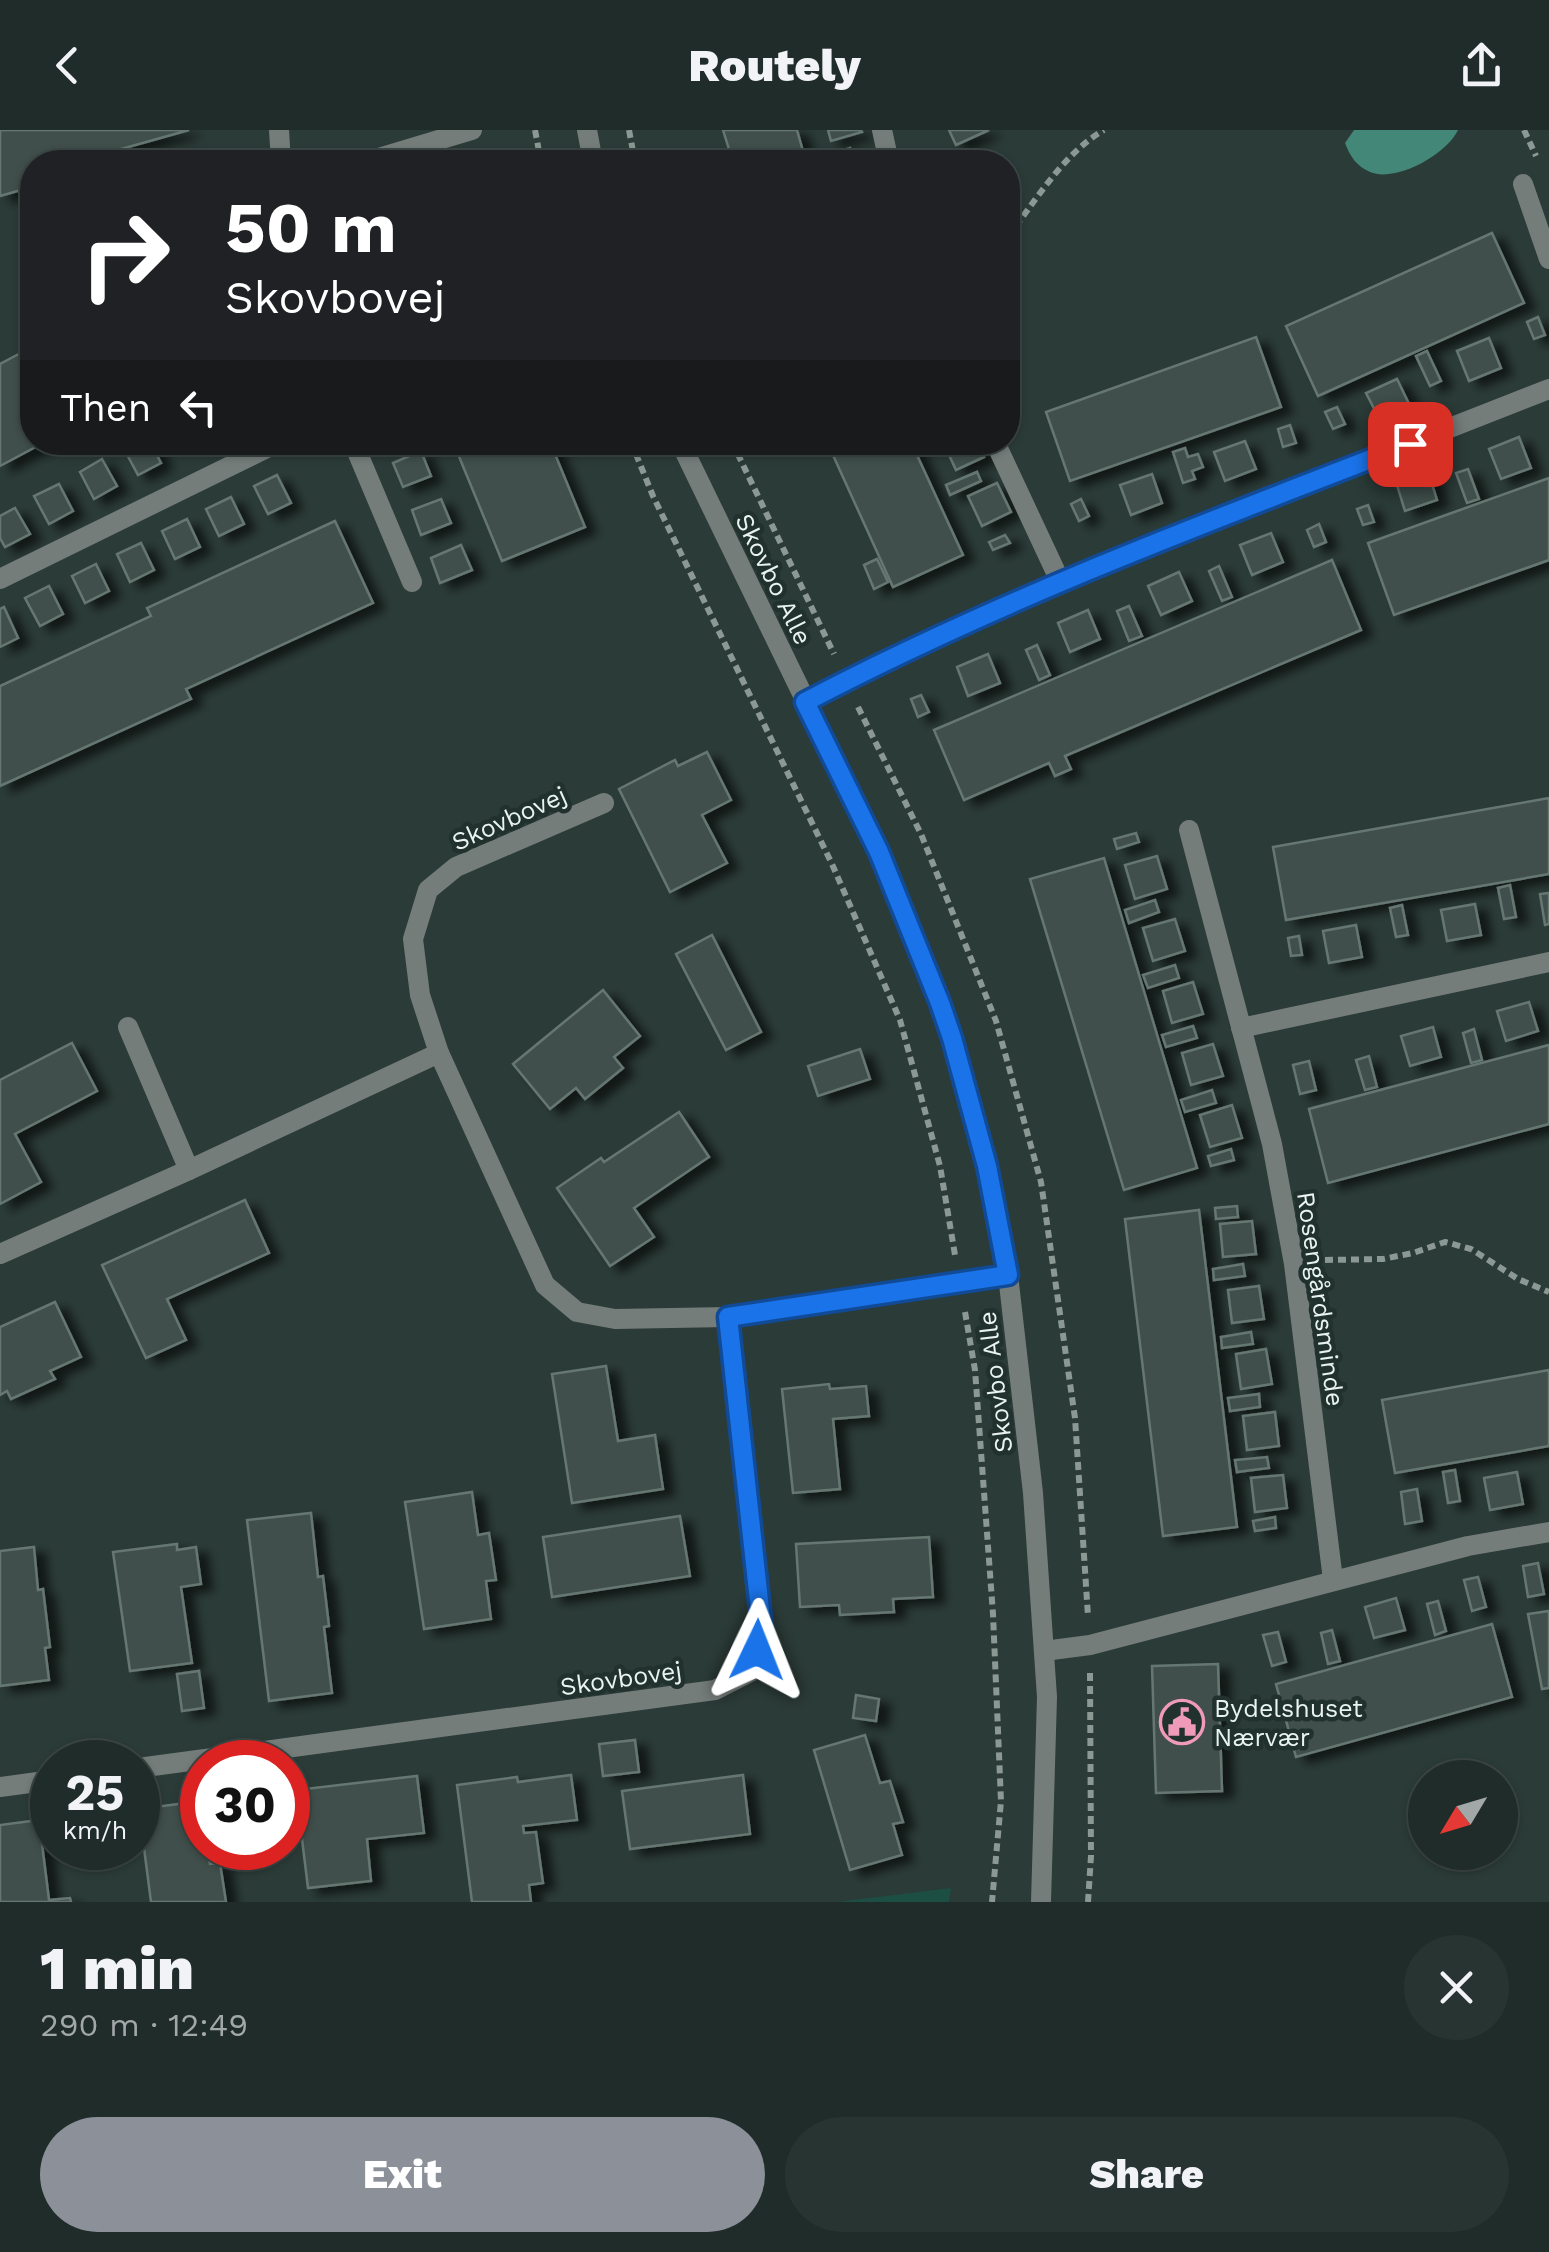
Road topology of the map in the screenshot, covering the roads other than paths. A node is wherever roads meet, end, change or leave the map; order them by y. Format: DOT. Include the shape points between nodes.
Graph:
graph roads {
  1 [pos="472,130"];
  2 [pos="404,150"];
  3 [pos="1523,184"];
  4 [pos="1549,258"];
  5 [pos="1549,390"];
  6 [pos="253,455"];
  7 [pos="358,455"];
  8 [pos="686,455"];
  9 [pos="1001,455"];
  10 [pos="0,579"];
  11 [pos="1060,581"];
  12 [pos="412,582"];
  13 [pos="805,702"];
  14 [pos="604,804"];
  15 [pos="1189,830"];
  16 [pos="1549,962"];
  17 [pos="128,1027"];
  18 [pos="1241,1028"];
  19 [pos="439,1053"];
  20 [pos="188,1170"];
  21 [pos="0,1254"];
  22 [pos="1008,1275"];
  23 [pos="728,1317"];
  24 [pos="1549,1532"];
  25 [pos="1332,1580"];
  26 [pos="1044,1650"];
  27 [pos="160,1765"];
  28 [pos="30,1783"];
  29 [pos="0,1787"];
  30 [pos="1041,1902"];
  1 -- 2 [label="street"];
  3 -- 4 [label="street"];
  5 -- 11 [label="street"];
  6 -- 10 [label="street"];
  7 -- 12 [label="street"];
  8 -- 13 [label="street, Skovbo Alle"];
  9 -- 11 [label="street"];
  11 -- 13 [label="street"];
  13 -- 22 [label="street, Skovbo Alle" via="879,852 940,1003 987,1166"];
  14 -- 19 [label="street, Skovbovej" via="456,867 428,890 413,939 420,995"];
  15 -- 18 [label="street, Rosengårdsminde"];
  16 -- 18 [label="street"];
  17 -- 20 [label="street"];
  18 -- 25 [label="street, Rosengårdsminde" via="1294,1264"];
  19 -- 20 [label="street"];
  19 -- 23 [label="street, Skovbovej" via="545,1285 577,1312 615,1319"];
  20 -- 21 [label="street"];
  22 -- 23 [label="street, Skovbovej"];
  22 -- 26 [label="street, Skovbo Alle"];
  23 -- 27 [label="street, Skovbovej" via="762,1628 752,1672 715,1690"];
  24 -- 25 [label="street"];
  25 -- 26 [label="street" via="1090,1645"];
  26 -- 30 [label="street, Skovbo Alle"];
  28 -- 29 [label="street"];
}
